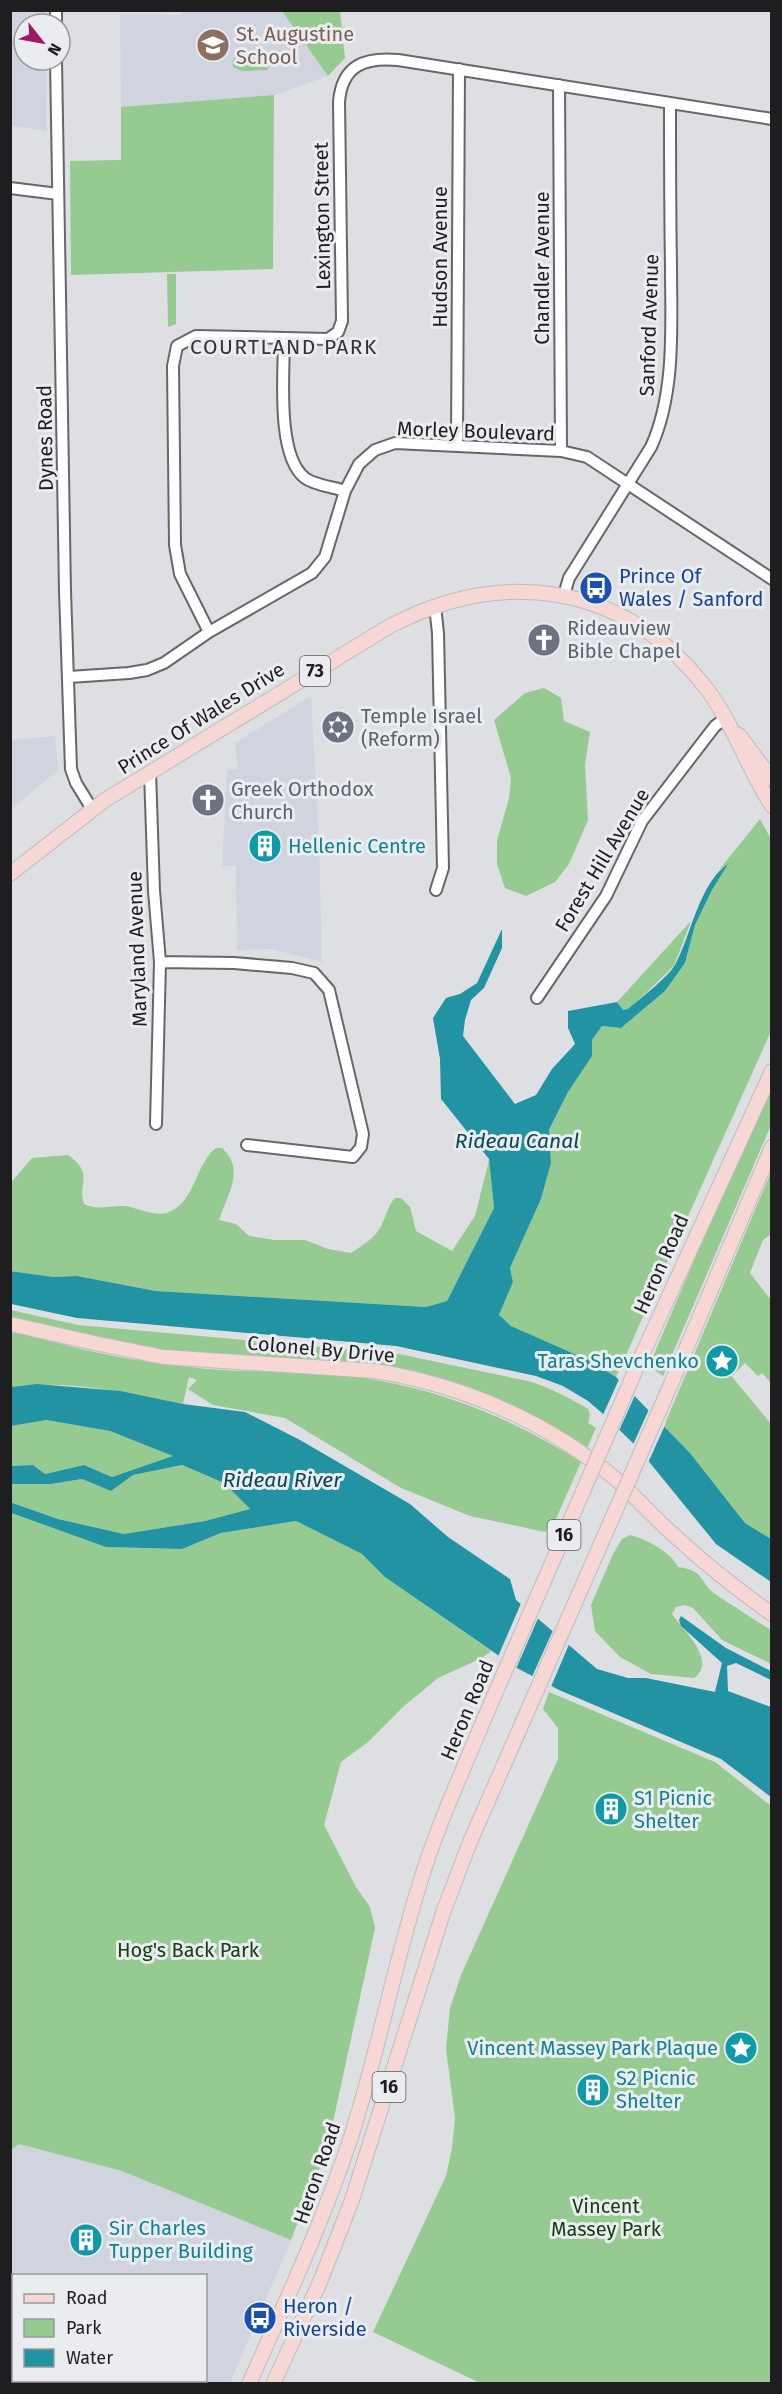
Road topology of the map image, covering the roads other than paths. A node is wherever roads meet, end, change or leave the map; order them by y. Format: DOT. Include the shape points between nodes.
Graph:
graph roads {
  1 [pos="459,69"];
  2 [pos="56,72"];
  3 [pos="560,85"];
  4 [pos="670,103"];
  5 [pos="771,119"];
  6 [pos="10,188"];
  7 [pos="58,194"];
  8 [pos="284,338"];
  9 [pos="457,445"];
  10 [pos="561,451"];
  11 [pos="630,484"];
  12 [pos="345,491"];
  13 [pos="771,579"];
  14 [pos="564,595"];
  15 [pos="435,606"];
  16 [pos="210,632"];
  17 [pos="69,677"];
  18 [pos="727,721"];
  19 [pos="150,772"];
  20 [pos="767,782"];
  21 [pos="771,806"];
  22 [pos="92,809"];
  23 [pos="10,874"];
  24 [pos="436,890"];
  25 [pos="160,962"];
  26 [pos="537,998"];
  27 [pos="771,1071"];
  28 [pos="156,1125"];
  29 [pos="247,1145"];
  30 [pos="771,1149"];
  31 [pos="10,1324"];
  32 [pos="771,1614"];
  33 [pos="249,2384"];
  34 [pos="273,2384"];
  1 -- 3 [label="street, Lexington Street"];
  1 -- 8 [label="street, Lexington Street" via="376,58 357,66 345,79 339,95 338,120 342,321 338,332 328,339"];
  1 -- 9 [label="street, Hudson Avenue"];
  2 -- 7 [label="street, Dynes Road"];
  3 -- 4 [label="street, Lexington Street"];
  3 -- 10 [label="street, Chandler Avenue"];
  4 -- 5 [label="street, Lexington Street"];
  4 -- 11 [label="street, Sanford Avenue" via="668,394 660,428"];
  6 -- 7 [label="street"];
  7 -- 17 [label="street, Dynes Road"];
  8 -- 12 [label="street" via="285,440 291,462 305,478"];
  8 -- 16 [label="street, Lexington Street" via="196,336 177,346 172,366 175,545 180,574"];
  9 -- 10 [label="street, Morley Boulevard"];
  9 -- 12 [label="street, Morley Boulevard" via="395,443 375,450 359,464"];
  10 -- 11 [label="street, Morley Boulevard" via="586,457"];
  11 -- 13 [label="street, Morley Boulevard"];
  11 -- 14 [label="street, Sanford Avenue" via="569,578"];
  12 -- 16 [label="street, Morley Boulevard" via="325,557 312,573"];
  14 -- 15 [label="main road, Prince Of Wales Drive / 73" via="530,590 499,592"];
  14 -- 18 [label="main road, Prince Of Wales Drive / 73" via="611,612 649,633 703,683"];
  15 -- 19 [label="main road, Prince Of Wales Drive / 73" via="390,626"];
  15 -- 24 [label="street" via="443,868"];
  16 -- 17 [label="street, Morley Boulevard" via="147,670"];
  17 -- 22 [label="street, Dynes Road" via="71,768"];
  18 -- 20 [label="main road, Prince Of Wales Drive / 73"];
  18 -- 26 [label="street, Forest Hill Avenue" via="715,726 642,821 606,896"];
  19 -- 22 [label="main road, Prince Of Wales Drive / 73"];
  19 -- 25 [label="street, Maryland Avenue"];
  20 -- 21 [label="main road, Prince Of Wales Drive / 73"];
  22 -- 23 [label="main road, Prince Of Wales Drive / 73"];
  25 -- 28 [label="street, Maryland Avenue"];
  25 -- 29 [label="street" via="292,968 314,972 329,990 363,1134 361,1147 353,1157"];
  27 -- 33 [label="main road, Heron Road / 16, bridge" via="643,1353 439,1826 399,1953 358,2114 330,2198"];
  30 -- 34 [label="main road, Heron Road / 16, bridge" via="470,1842 444,1910 352,2200"];
  31 -- 32 [label="main road, Colonel By Drive" via="163,1357 375,1371 464,1393 524,1419 577,1450 617,1480 676,1538"];
}
